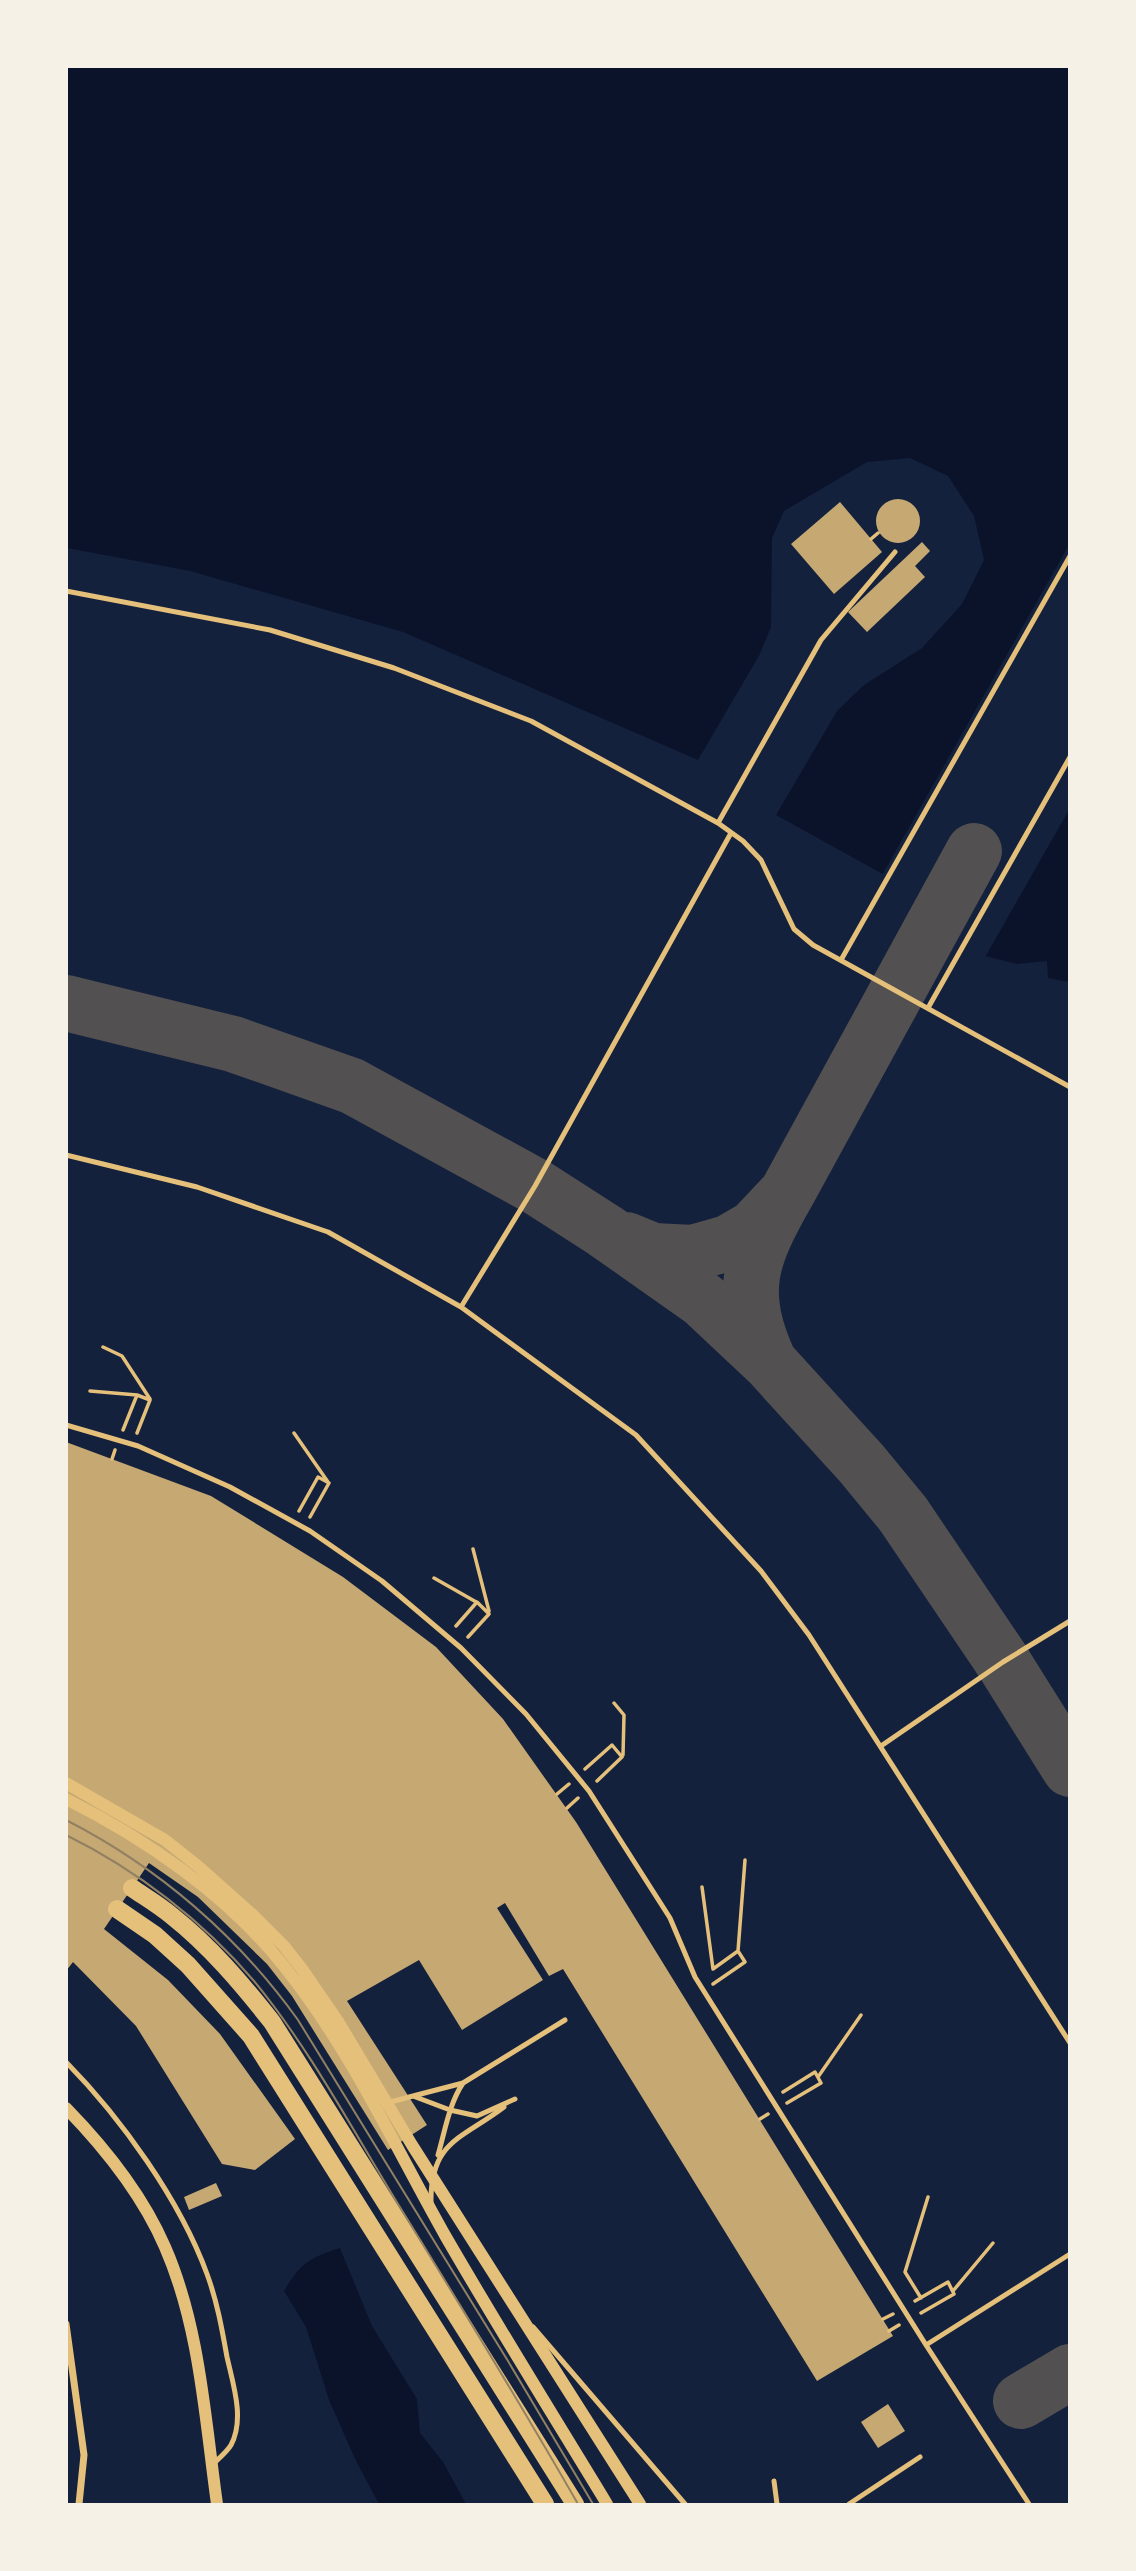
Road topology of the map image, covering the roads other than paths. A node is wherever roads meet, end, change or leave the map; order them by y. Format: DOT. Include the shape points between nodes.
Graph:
graph roads {
  1 [pos="895,552"];
  2 [pos="1069,556"];
  3 [pos="66,591"];
  4 [pos="1069,757"];
  5 [pos="718,822"];
  6 [pos="731,833"];
  7 [pos="841,960"];
  8 [pos="928,1008"];
  9 [pos="1069,1087"];
  10 [pos="66,1155"];
  11 [pos="461,1307"];
  12 [pos="66,1424"];
  13 [pos="1069,1620"];
  14 [pos="881,1746"];
  15 [pos="66,1783"];
  16 [pos="66,1799"];
  17 [pos="132,1888"];
  18 [pos="117,1909"];
  19 [pos="565,2020"];
  20 [pos="1069,2043"];
  21 [pos="66,2062"];
  22 [pos="463,2083"];
  23 [pos="413,2096"];
  24 [pos="372,2100"];
  25 [pos="66,2108"];
  26 [pos="450,2110"];
  27 [pos="437,2159"];
  28 [pos="431,2207"];
  29 [pos="1069,2254"];
  30 [pos="506,2295"];
  31 [pos="66,2324"];
  32 [pos="926,2344"];
  33 [pos="920,2457"];
  34 [pos="211,2465"];
  35 [pos="774,2481"];
  36 [pos="79,2504"];
  37 [pos="217,2504"];
  38 [pos="545,2504"];
  39 [pos="575,2504"];
  40 [pos="607,2504"];
  41 [pos="640,2504"];
  42 [pos="685,2504"];
  43 [pos="777,2504"];
  44 [pos="849,2504"];
  45 [pos="1029,2504"];
  1 -- 5 [label="lane" via="821,640"];
  2 -- 7 [label="lane"];
  3 -- 5 [label="lane" via="270,630 394,668 531,722"];
  4 -- 8 [label="lane"];
  5 -- 6 [label="lane"];
  6 -- 7 [label="lane" via="761,860 794,929"];
  6 -- 11 [label="lane" via="535,1186"];
  7 -- 8 [label="lane"];
  8 -- 9 [label="lane"];
  10 -- 11 [label="lane" via="197,1187 328,1232"];
  11 -- 14 [label="lane" via="636,1435 761,1571 809,1634"];
  12 -- 32 [label="lane" via="138,1446 230,1487 310,1531 382,1581 451,1639 526,1714 597,1802 670,1918 695,1977"];
  13 -- 14 [label="lane"];
  14 -- 20 [label="lane"];
  15 -- 30 [label="street" via="164,1840 228,1890 284,1946 323,1996"];
  16 -- 24 [label="street" via="164,1857 244,1924 283,1965"];
  17 -- 39 [label="main road" via="206,1947 272,2022"];
  18 -- 38 [label="main road" via="188,1965 251,2036"];
  19 -- 22 [label="lane"];
  21 -- 34 [label="lane" via="160,2182 207,2275 222,2327 238,2422 230,2446"];
  22 -- 23 [label="lane"];
  22 -- 26 [label="lane"];
  23 -- 24 [label="lane" via="383,2104"];
  23 -- 26 [label="lane"];
  24 -- 28 [label="street"];
  25 -- 34 [label="street" via="130,2186 165,2246 186,2306"];
  26 -- 27 [label="lane"];
  26 -- 27 [label="lane" via="477,2116 515,2099 450,2143"];
  27 -- 28 [label="lane"];
  28 -- 40 [label="street"];
  29 -- 32 [label="lane"];
  30 -- 41 [label="street"];
  30 -- 42 [label="lane"];
  31 -- 36 [label="street" via="84,2455"];
  32 -- 45 [label="lane"];
  33 -- 44 [label="lane"];
  34 -- 37 [label="street"];
  35 -- 43 [label="lane"];
}
